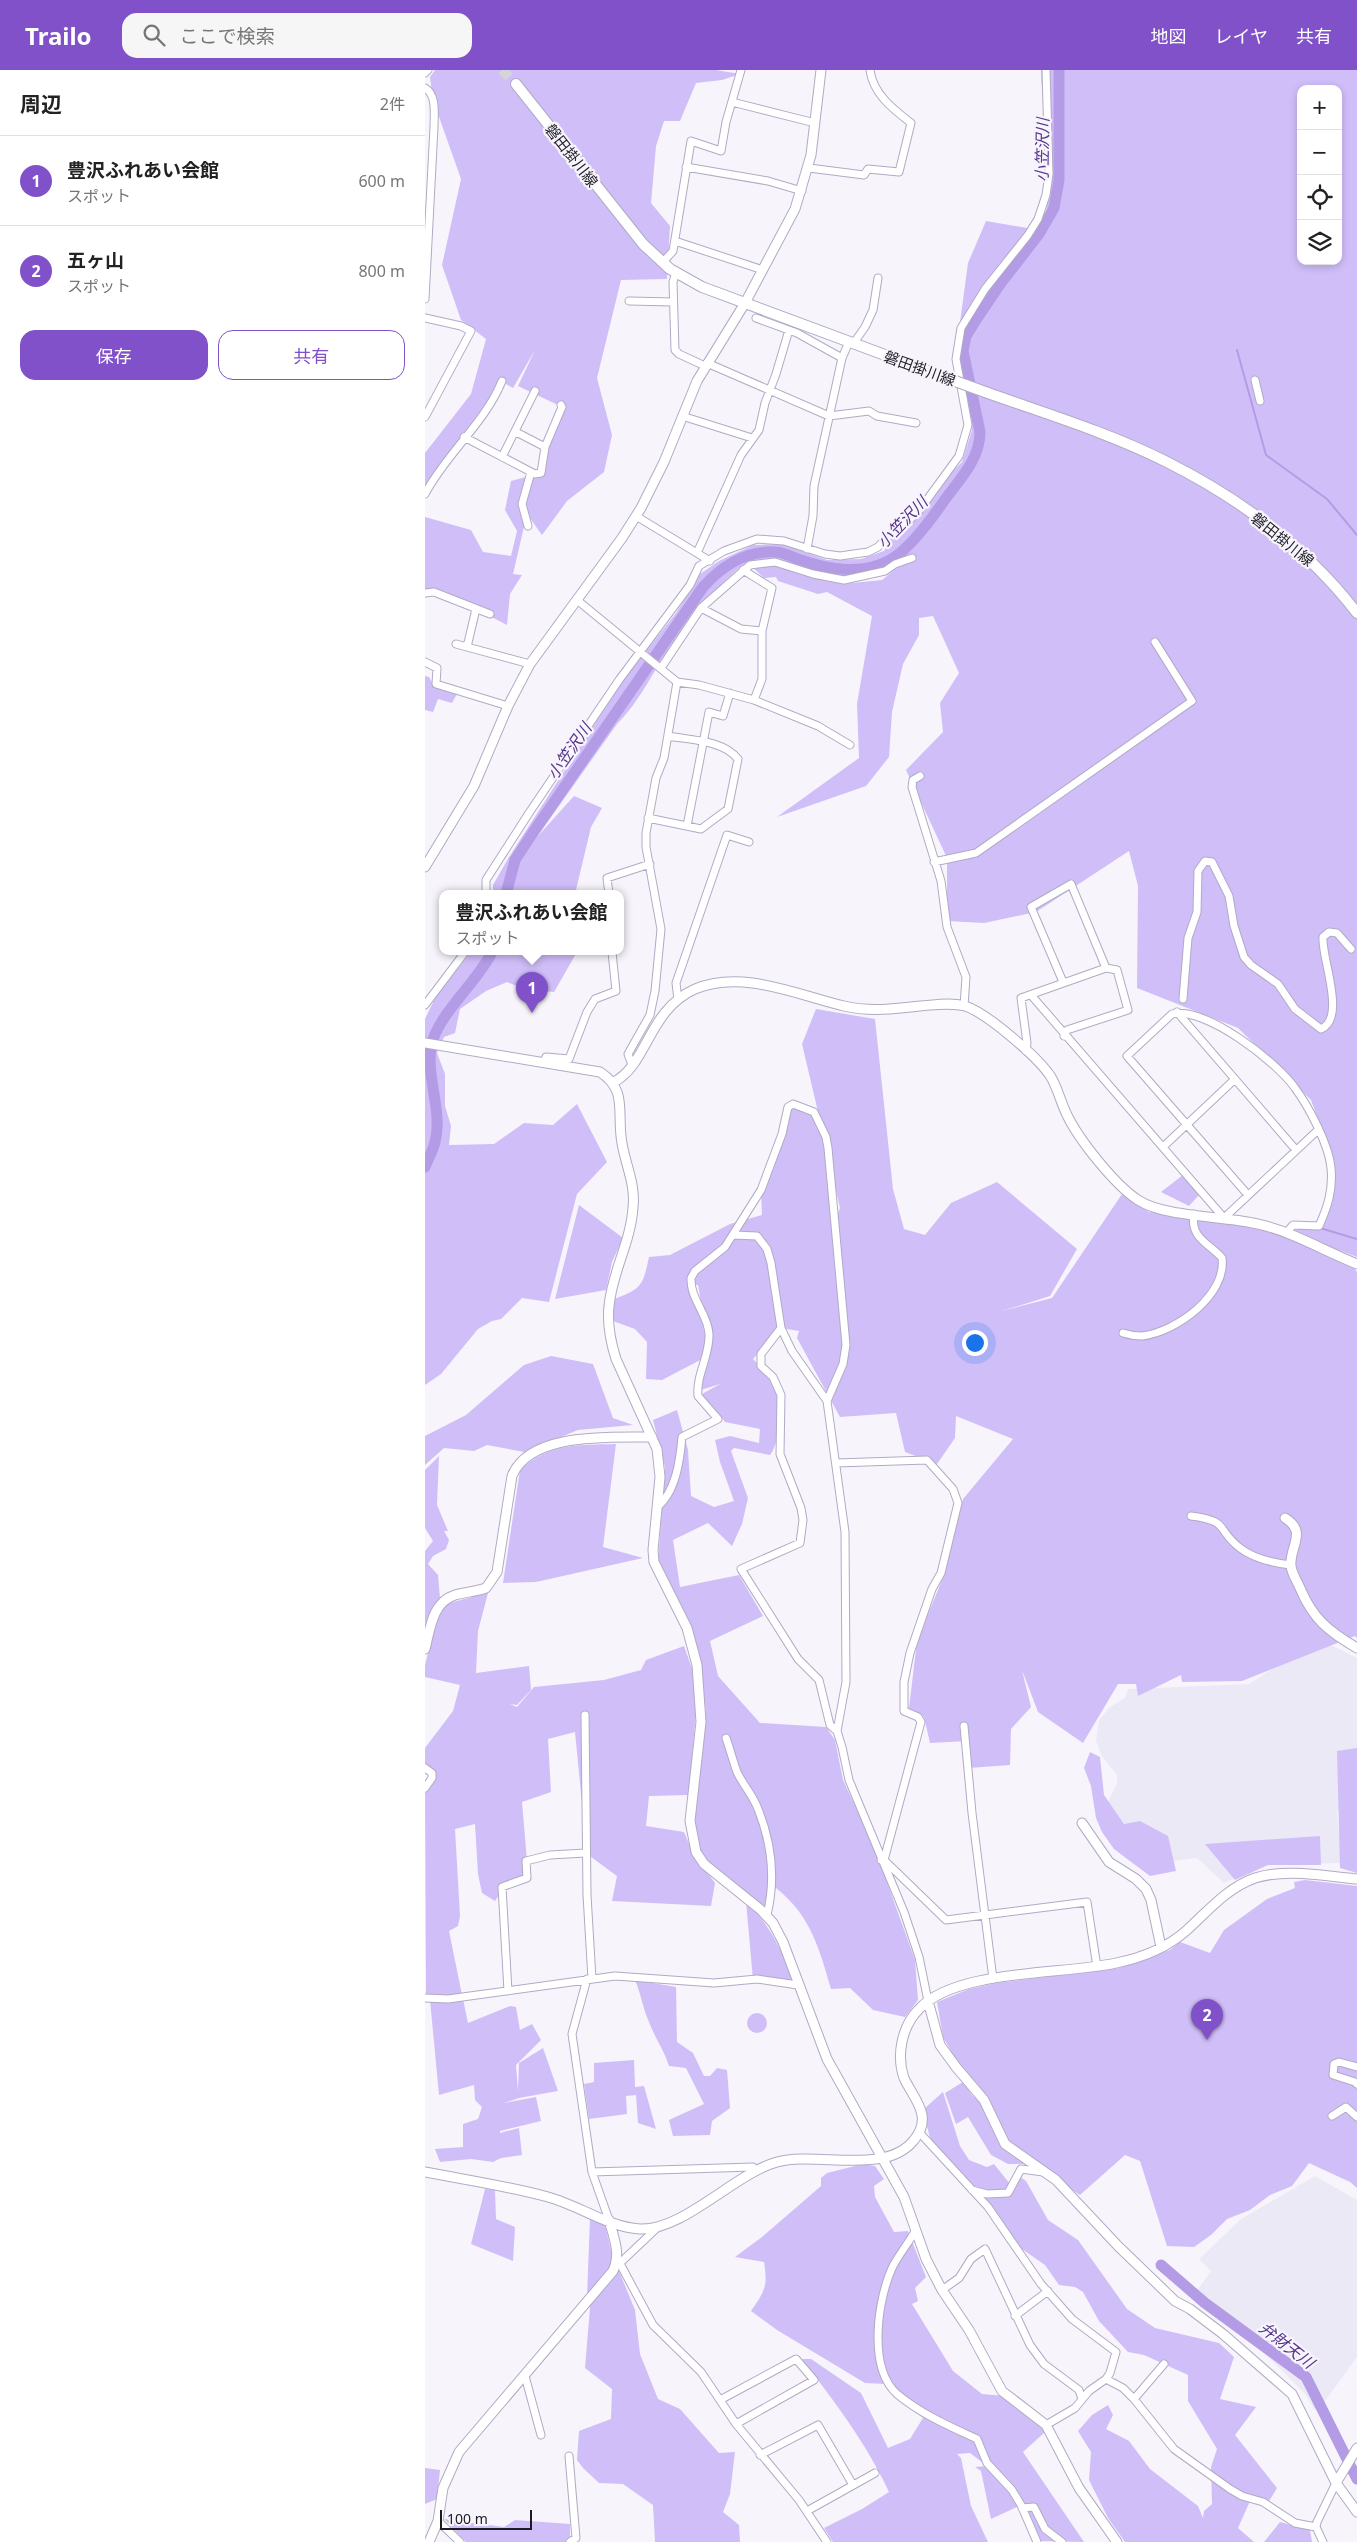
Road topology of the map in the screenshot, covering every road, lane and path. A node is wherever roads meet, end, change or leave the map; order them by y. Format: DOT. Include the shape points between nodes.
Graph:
graph roads {
  1 [pos="428,70"];
  2 [pos="741,70"];
  3 [pos="821,70"];
  4 [pos="870,70"];
  5 [pos="1046,70"];
  6 [pos="425,73"];
  7 [pos="516,84"];
  8 [pos="425,88"];
  9 [pos="732,102"];
  10 [pos="815,124"];
  11 [pos="686,167"];
  12 [pos="809,168"];
  13 [pos="428,191"];
  14 [pos="802,191"];
  15 [pos="675,241"];
  16 [pos="663,262"];
  17 [pos="763,270"];
  18 [pos="676,272"];
  19 [pos="878,278"];
  20 [pos="425,299"];
  21 [pos="629,301"];
  22 [pos="673,302"];
  23 [pos="745,303"];
  24 [pos="425,318"];
  25 [pos="756,318"];
  26 [pos="789,330"];
  27 [pos="851,343"];
  28 [pos="842,358"];
  29 [pos="706,365"];
  30 [pos="1255,380"];
  31 [pos="502,381"];
  32 [pos="535,391"];
  33 [pos="769,391"];
  34 [pos="1260,401"];
  35 [pos="561,405"];
  36 [pos="682,416"];
  37 [pos="829,416"];
  38 [pos="425,417"];
  39 [pos="916,423"];
  40 [pos="516,432"];
  41 [pos="464,437"];
  42 [pos="752,438"];
  43 [pos="545,447"];
  44 [pos="502,457"];
  45 [pos="531,472"];
  46 [pos="425,494"];
  47 [pos="636,516"];
  48 [pos="528,526"];
  49 [pos="807,548"];
  50 [pos="697,553"];
  51 [pos="912,558"];
  52 [pos="710,561"];
  53 [pos="743,570"];
  54 [pos="425,593"];
  55 [pos="577,600"];
  56 [pos="476,608"];
  57 [pos="701,608"];
  58 [pos="1357,613"];
  59 [pos="490,614"];
  60 [pos="762,631"];
  61 [pos="1155,642"];
  62 [pos="456,644"];
  63 [pos="467,646"];
  64 [pos="642,654"];
  65 [pos="425,662"];
  66 [pos="530,664"];
  67 [pos="660,668"];
  68 [pos="677,682"];
  69 [pos="730,692"];
  70 [pos="754,700"];
  71 [pos="508,706"];
  72 [pos="667,736"];
  73 [pos="702,743"];
  74 [pos="850,745"];
  75 [pos="920,776"];
  76 [pos="648,818"];
  77 [pos="687,826"];
  78 [pos="749,842"];
  79 [pos="934,862"];
  80 [pos="650,864"];
  81 [pos="425,867"];
  82 [pos="486,890"];
  83 [pos="608,890"];
  84 [pos="1351,949"];
  85 [pos="463,955"];
  86 [pos="612,955"];
  87 [pos="1106,968"];
  88 [pos="1063,982"];
  89 [pos="1031,995"];
  90 [pos="1183,999"];
  91 [pos="679,1000"];
  92 [pos="425,1005"];
  93 [pos="964,1006"];
  94 [pos="1177,1012"];
  95 [pos="1064,1036"];
  96 [pos="425,1043"];
  97 [pos="1026,1051"];
  98 [pos="544,1062"];
  99 [pos="632,1065"];
  100 [pos="1235,1079"];
  101 [pos="614,1082"];
  102 [pos="1187,1125"];
  103 [pos="1318,1130"];
  104 [pos="1163,1147"];
  105 [pos="1296,1150"];
  106 [pos="1248,1195"];
  107 [pos="1194,1214"];
  108 [pos="1225,1218"];
  109 [pos="1287,1232"];
  110 [pos="734,1234"];
  111 [pos="1357,1264"];
  112 [pos="781,1328"];
  113 [pos="1123,1334"];
  114 [pos="827,1401"];
  115 [pos="652,1438"];
  116 [pos="836,1463"];
  117 [pos="657,1508"];
  118 [pos="1191,1516"];
  119 [pos="1285,1518"];
  120 [pos="1291,1565"];
  121 [pos="1357,1648"];
  122 [pos="425,1649"];
  123 [pos="585,1714"];
  124 [pos="964,1726"];
  125 [pos="837,1731"];
  126 [pos="726,1738"];
  127 [pos="425,1768"];
  128 [pos="425,1788"];
  129 [pos="1082,1823"];
  130 [pos="586,1853"];
  131 [pos="883,1860"];
  132 [pos="1357,1879"];
  133 [pos="767,1915"];
  134 [pos="984,1916"];
  135 [pos="1161,1947"];
  136 [pos="1097,1967"];
  137 [pos="590,1979"];
  138 [pos="993,1979"];
  139 [pos="798,1985"];
  140 [pos="508,1990"];
  141 [pos="425,1998"];
  142 [pos="928,2001"];
  143 [pos="1357,2067"];
  144 [pos="1357,2084"];
  145 [pos="1332,2116"];
  146 [pos="1357,2117"];
  147 [pos="919,2132"];
  148 [pos="883,2158"];
  149 [pos="425,2172"];
  150 [pos="592,2172"];
  151 [pos="755,2172"];
  152 [pos="1043,2172"];
  153 [pos="972,2190"];
  154 [pos="609,2220"];
  155 [pos="659,2226"];
  156 [pos="916,2230"];
  157 [pos="619,2261"];
  158 [pos="942,2290"];
  159 [pos="1048,2291"];
  160 [pos="1015,2316"];
  161 [pos="1164,2364"];
  162 [pos="525,2376"];
  163 [pos="1106,2379"];
  164 [pos="1082,2399"];
  165 [pos="1134,2399"];
  166 [pos="720,2400"];
  167 [pos="736,2424"];
  168 [pos="1046,2425"];
  169 [pos="541,2435"];
  170 [pos="1357,2448"];
  171 [pos="760,2455"];
  172 [pos="569,2456"];
  173 [pos="875,2473"];
  174 [pos="1336,2483"];
  175 [pos="853,2485"];
  176 [pos="1023,2508"];
  177 [pos="807,2511"];
  178 [pos="1357,2512"];
  179 [pos="438,2521"];
  180 [pos="1316,2527"];
  181 [pos="429,2542"];
  182 [pos="460,2542"];
  183 [pos="570,2542"];
  184 [pos="827,2542"];
  185 [pos="1037,2542"];
  186 [pos="1062,2542"];
  187 [pos="1117,2542"];
  188 [pos="1323,2542"];
  1 -- 6 [label="street"];
  2 -- 9 [label="street"];
  3 -- 10 [label="street"];
  4 -- 12 [label="street" via="877,92 911,123 899,172 867,169 864,175"];
  5 -- 49 [label="street" via="1047,195 1028,235 985,289 961,328 955,359 968,425 959,456 918,512 893,530 878,547 868,552 840,556"];
  7 -- 16 [label="main road, 磐田掛川線" via="643,244"];
  8 -- 13 [label="street" via="431,92 434,104"];
  9 -- 10 [label="street"];
  9 -- 11 [label="street" via="721,151 691,141"];
  10 -- 12 [label="street"];
  11 -- 14 [label="street"];
  11 -- 15 [label="street"];
  12 -- 14 [label="street"];
  13 -- 20 [label="street"];
  14 -- 17 [label="street"];
  15 -- 16 [label="street" via="673,251"];
  15 -- 17 [label="street"];
  16 -- 18 [label="main road, 磐田掛川線"];
  17 -- 23 [label="street"];
  18 -- 22 [label="street"];
  18 -- 23 [label="main road, 磐田掛川線" via="703,287"];
  19 -- 27 [label="street" via="873,310 865,328"];
  21 -- 22 [label="street"];
  22 -- 29 [label="street" via="675,350"];
  23 -- 27 [label="main road, 磐田掛川線"];
  23 -- 29 [label="street"];
  24 -- 38 [label="street" via="471,331"];
  25 -- 26 [label="street"];
  26 -- 28 [label="street"];
  26 -- 33 [label="street"];
  27 -- 28 [label="street"];
  27 -- 58 [label="main road, 磐田掛川線, bridge" via="1094,431 1165,461 1238,503 1315,564"];
  28 -- 37 [label="street"];
  29 -- 33 [label="street"];
  29 -- 36 [label="street"];
  30 -- 34 [label="street"];
  31 -- 41 [label="street" via="494,400"];
  32 -- 40 [label="street"];
  33 -- 37 [label="street"];
  33 -- 42 [label="street" via="759,430"];
  35 -- 43 [label="street"];
  36 -- 42 [label="street"];
  36 -- 47 [label="street" via="664,462"];
  37 -- 39 [label="street" via="869,411 877,416"];
  37 -- 49 [label="street" via="814,486"];
  40 -- 43 [label="street"];
  40 -- 44 [label="street"];
  41 -- 44 [label="street"];
  41 -- 46 [label="street"];
  42 -- 50 [label="street" via="741,455"];
  43 -- 45 [label="street" via="541,473"];
  44 -- 45 [label="street"];
  45 -- 48 [label="street" via="522,504"];
  47 -- 50 [label="street"];
  47 -- 55 [label="street"];
  49 -- 52 [label="street" via="785,541 757,539 724,551"];
  50 -- 52 [label="street"];
  51 -- 53 [label="street" via="885,571 844,580 775,562 759,562"];
  52 -- 64 [label="street" via="699,566 690,585"];
  53 -- 57 [label="street"];
  53 -- 60 [label="street" via="772,588"];
  54 -- 56 [label="street" via="434,592"];
  55 -- 64 [label="street"];
  55 -- 66 [label="street"];
  56 -- 59 [label="street"];
  56 -- 63 [label="street"];
  57 -- 60 [label="street" via="741,629"];
  57 -- 67 [label="street"];
  60 -- 70 [label="street" via="762,679"];
  61 -- 79 [label="street" via="1192,701 977,853"];
  62 -- 63 [label="street"];
  63 -- 66 [label="street"];
  64 -- 67 [label="street"];
  64 -- 82 [label="street" via="619,680 509,843 486,880"];
  65 -- 71 [label="street" via="437,668 436,684"];
  66 -- 71 [label="street"];
  67 -- 68 [label="street"];
  68 -- 69 [label="street"];
  68 -- 72 [label="street"];
  69 -- 70 [label="street"];
  69 -- 73 [label="street" via="723,716 709,712"];
  70 -- 74 [label="street" via="817,726"];
  71 -- 81 [label="street" via="461,810"];
  72 -- 73 [label="street"];
  72 -- 76 [label="street" via="665,758 656,778"];
  73 -- 77 [label="street"];
  73 -- 77 [label="street" via="732,752 738,759 728,809 701,829"];
  75 -- 79 [label="street" via="913,780 912,787"];
  76 -- 77 [label="street"];
  76 -- 80 [label="street" via="646,847"];
  78 -- 91 [label="street" via="727,835 676,984"];
  79 -- 93 [label="street" via="941,881 947,927 966,978"];
  80 -- 83 [label="street" via="607,878"];
  80 -- 99 [label="street" via="661,929 658,969 650,1015 628,1054"];
  84 -- 90 [label="street" via="1337,933 1329,932 1323,937 1322,946 1331,979 1332,1015 1321,1029 1295,1009 1278,984 1244,957 1229,896 1212,862 1205,861 1198,871 1197,912 1188,938"];
  85 -- 92 [label="street"];
  86 -- 98 [label="street" via="616,991 595,999 569,1059 546,1058"];
  87 -- 88 [label="street"];
  87 -- 88 [label="street" via="1071,884 1031,907"];
  87 -- 95 [label="street" via="1117,970 1128,1010 1067,1030"];
  88 -- 89 [label="street"];
  89 -- 95 [label="street"];
  89 -- 97 [label="street" via="1021,998"];
  91 -- 93 [label="street" via="708,985 738,982 869,1010 947,1004"];
  91 -- 99 [label="street" via="658,1020"];
  93 -- 97 [label="street" via="991,1021"];
  94 -- 100 [label="street"];
  94 -- 102 [label="street" via="1127,1056"];
  94 -- 103 [label="street" via="1188,1013 1223,1028 1262,1055 1295,1088"];
  95 -- 104 [label="street"];
  96 -- 98 [label="street"];
  97 -- 107 [label="street" via="1051,1077 1072,1125 1121,1188 1151,1206"];
  98 -- 101 [label="street" via="600,1072"];
  99 -- 101 [label="street"];
  100 -- 102 [label="street"];
  100 -- 105 [label="street"];
  101 -- 115 [label="street" via="619,1091 621,1138 634,1204 629,1238 614,1279 609,1308 612,1346"];
  102 -- 104 [label="street"];
  102 -- 106 [label="street"];
  103 -- 105 [label="street"];
  103 -- 109 [label="street" via="1330,1162 1329,1204 1319,1226 1293,1225"];
  104 -- 108 [label="street"];
  105 -- 106 [label="street"];
  106 -- 108 [label="street"];
  107 -- 108 [label="street"];
  107 -- 113 [label="street" via="1193,1227 1199,1237 1207,1248 1222,1258 1217,1287 1197,1309 1177,1324 1144,1336"];
  108 -- 109 [label="street"];
  109 -- 111 [label="street"];
  110 -- 112 [label="street" via="757,1236 767,1249"];
  110 -- 114 [label="street" via="770,1172 788,1108 793,1104 810,1109 817,1116 828,1148 845,1332 843,1364"];
  110 -- 117 [label="street" via="725,1247 691,1278 694,1297 709,1333 699,1372 698,1396 718,1419 682,1436 680,1456 669,1492"];
  112 -- 114 [label="street" via="792,1351"];
  112 -- 125 [label="street" via="760,1359 761,1366 779,1388 780,1454 801,1508 800,1543 741,1569 798,1659 819,1680 830,1725"];
  114 -- 116 [label="street"];
  115 -- 117 [label="street" via="659,1463"];
  115 -- 122 [label="street" via="567,1440 524,1458 516,1466 513,1476 497,1572 486,1588 456,1594 441,1604 435,1612"];
  116 -- 125 [label="street" via="845,1532 847,1621 846,1682"];
  116 -- 131 [label="street" via="927,1460 953,1489 959,1503 941,1574 919,1624 906,1670 904,1711 918,1717 921,1722"];
  117 -- 133 [label="street" via="654,1562 687,1628 700,1688 701,1722 690,1821 693,1842 704,1864"];
  118 -- 120 [label="street" via="1215,1520 1240,1548 1259,1558"];
  119 -- 120 [label="street" via="1293,1523 1296,1530"];
  120 -- 121 [label="street" via="1308,1607 1323,1626"];
  123 -- 130 [label="street"];
  124 -- 134 [label="street"];
  125 -- 131 [label="street" via="849,1780"];
  126 -- 133 [label="street" via="737,1773 758,1809 767,1837 773,1882"];
  127 -- 128 [label="street" via="433,1778"];
  129 -- 135 [label="street" via="1109,1862 1146,1889"];
  130 -- 137 [label="street"];
  130 -- 140 [label="street" via="550,1855 525,1861 527,1878 502,1887"];
  131 -- 134 [label="street" via="946,1920"];
  131 -- 142 [label="street" via="919,1957"];
  132 -- 135 [label="street" via="1287,1873 1257,1877 1234,1888 1185,1932"];
  133 -- 139 [label="street" via="783,1942"];
  134 -- 136 [label="street" via="1087,1902"];
  134 -- 138 [label="street"];
  135 -- 136 [label="street" via="1139,1958"];
  136 -- 138 [label="street"];
  137 -- 139 [label="street" via="632,1976 714,1983 757,1979"];
  137 -- 140 [label="street"];
  137 -- 150 [label="street" via="572,2034"];
  138 -- 142 [label="street" via="951,1988"];
  139 -- 148 [label="street" via="827,2059"];
  140 -- 141 [label="street" via="448,1999"];
  142 -- 147 [label="street" via="917,2010 906,2027 900,2055 905,2081 921,2108"];
  142 -- 152 [label="street" via="940,2045 984,2100 1005,2144"];
  143 -- 144 [label="street" via="1339,2062 1332,2069 1333,2075"];
  145 -- 146 [label="street" via="1346,2107"];
  147 -- 148 [label="street" via="908,2146"];
  147 -- 153 [label="street"];
  148 -- 151 [label="street" via="871,2161 792,2159"];
  148 -- 156 [label="street" via="904,2197"];
  149 -- 154 [label="street" via="547,2197"];
  150 -- 151 [label="street" via="753,2167"];
  150 -- 154 [label="street"];
  151 -- 155 [label="street"];
  152 -- 153 [label="street" via="1021,2169 1009,2193 987,2194"];
  152 -- 174 [label="street" via="1056,2180 1175,2301 1242,2350 1292,2394"];
  153 -- 159 [label="street"];
  154 -- 155 [label="street" via="636,2228"];
  154 -- 157 [label="street"];
  155 -- 157 [label="street"];
  156 -- 158 [label="street" via="925,2259"];
  156 -- 176 [label="street" via="893,2265 879,2311 882,2367 896,2393 927,2415 977,2439 987,2463 1012,2490"];
  157 -- 162 [label="street"];
  157 -- 166 [label="street" via="653,2325 701,2372"];
  158 -- 160 [label="street" via="959,2278 971,2259 985,2249"];
  158 -- 168 [label="street" via="969,2330 1002,2391"];
  159 -- 160 [label="street"];
  159 -- 163 [label="street" via="1072,2319 1116,2352"];
  160 -- 164 [label="street" via="1044,2364 1079,2390"];
  161 -- 165 [label="street"];
  162 -- 169 [label="street"];
  162 -- 179 [label="street" via="459,2452 443,2488"];
  163 -- 164 [label="street"];
  163 -- 165 [label="street" via="1123,2388"];
  164 -- 168 [label="street" via="1075,2408"];
  165 -- 180 [label="street" via="1174,2449 1230,2489 1263,2502 1295,2523"];
  166 -- 167 [label="street"];
  166 -- 167 [label="street" via="796,2359 814,2380"];
  167 -- 171 [label="street"];
  168 -- 187 [label="street" via="1079,2488"];
  170 -- 174 [label="street"];
  171 -- 175 [label="street" via="818,2425"];
  171 -- 177 [label="street"];
  172 -- 183 [label="street" via="576,2538"];
  173 -- 175 [label="street"];
  174 -- 178 [label="street"];
  174 -- 180 [label="street"];
  175 -- 177 [label="street"];
  176 -- 185 [label="street"];
  176 -- 186 [label="street" via="1034,2507 1045,2529"];
  177 -- 184 [label="street"];
  179 -- 181 [label="street"];
  179 -- 182 [label="street"];
  180 -- 188 [label="street"];
}
